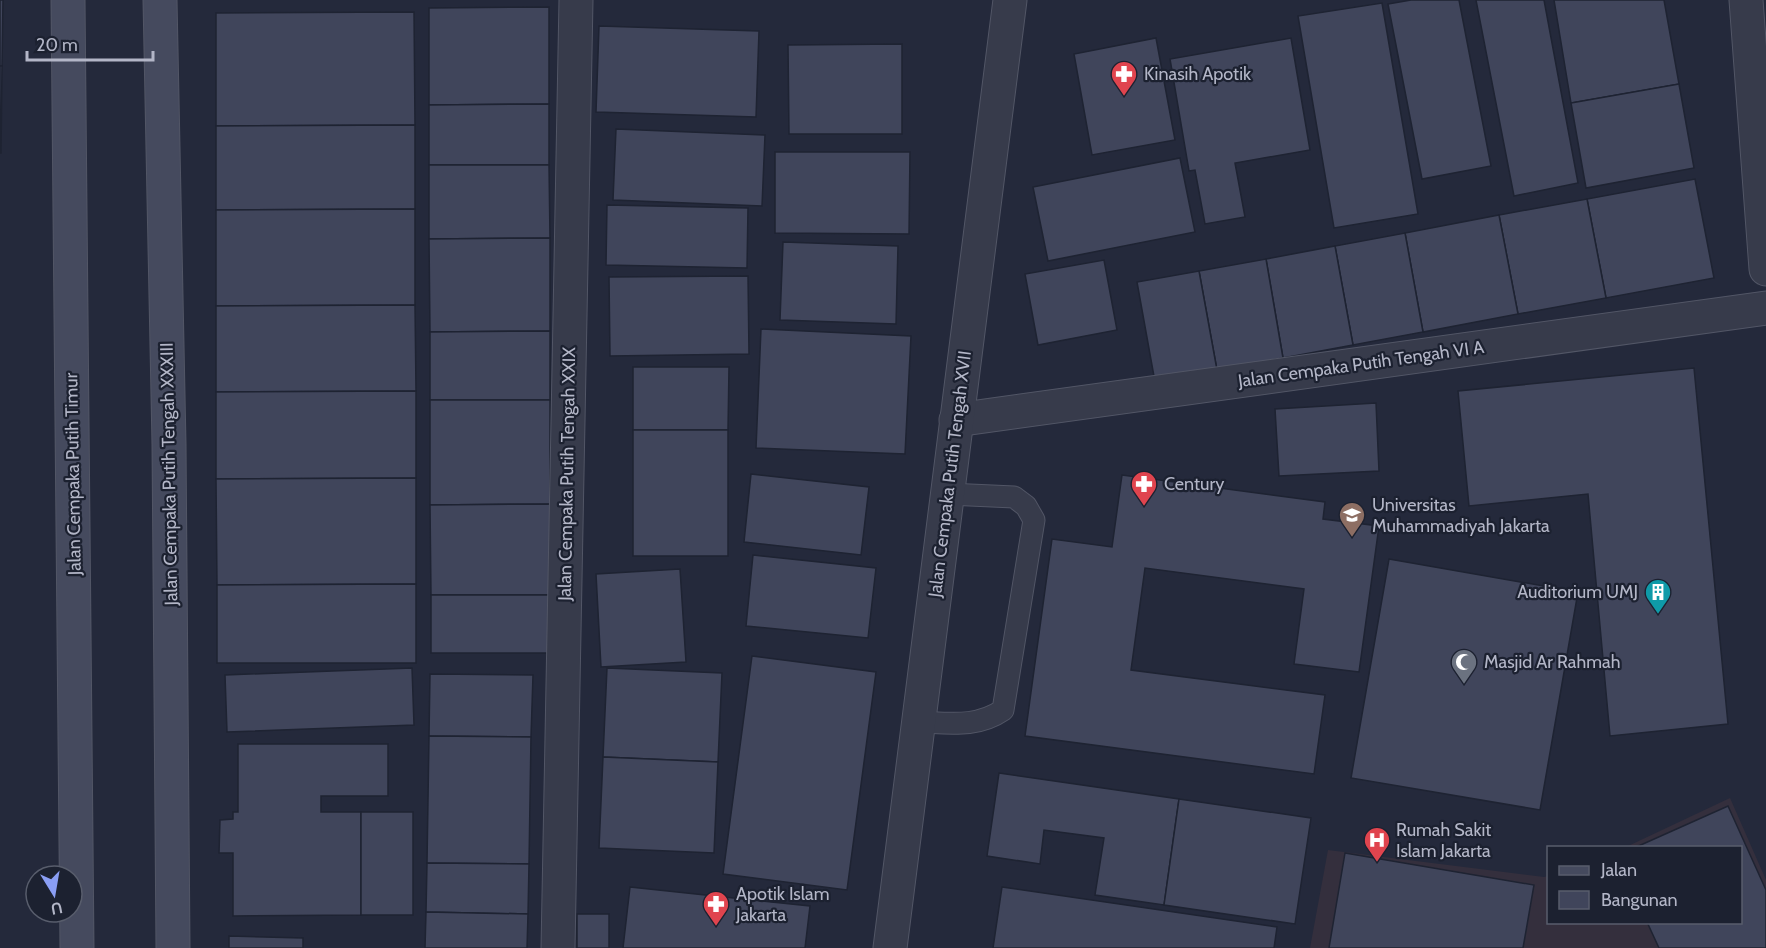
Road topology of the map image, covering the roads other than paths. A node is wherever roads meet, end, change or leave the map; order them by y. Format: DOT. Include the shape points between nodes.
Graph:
graph roads {
  1 [pos="68,0"];
  2 [pos="160,0"];
  3 [pos="576,0"];
  4 [pos="1010,0"];
  5 [pos="1746,0"];
  6 [pos="1766,269"];
  7 [pos="1766,308"];
  8 [pos="956,420"];
  9 [pos="948,494"];
  10 [pos="919,722"];
  11 [pos="77,948"];
  12 [pos="173,948"];
  13 [pos="558,948"];
  14 [pos="890,948"];
  1 -- 11 [label="street, Jalan Cempaka Putih Timur"];
  2 -- 12 [label="street, Jalan Cempaka Putih Tengah XXXIII"];
  3 -- 13 [label="street, Jalan Cempaka Putih Tengah XXIX"];
  4 -- 8 [label="street, Jalan Cempaka Putih Tengah XVII"];
  5 -- 6 [label="street"];
  7 -- 8 [label="street, Jalan Cempaka Putih Tengah VI A"];
  8 -- 9 [label="street, Jalan Cempaka Putih Tengah XVII"];
  9 -- 10 [label="street, Jalan Cempaka Putih Tengah XVII"];
  9 -- 10 [label="lane" via="1014,497 1026,506 1034,520 1003,710 990,719 970,723"];
  10 -- 14 [label="street, Jalan Cempaka Putih Tengah XVII"];
}
